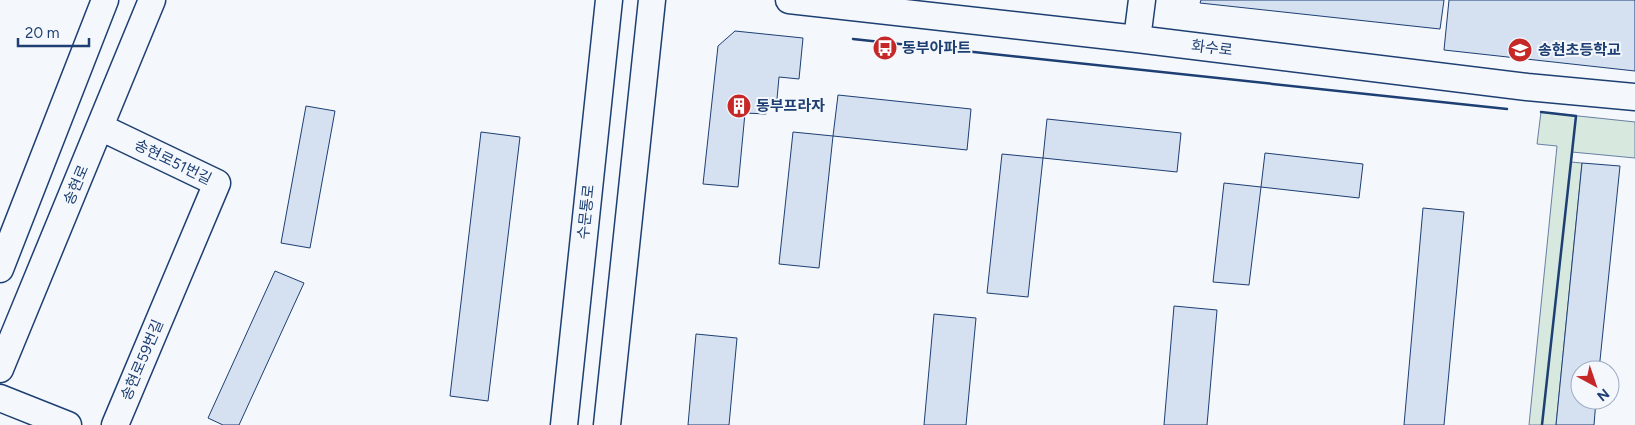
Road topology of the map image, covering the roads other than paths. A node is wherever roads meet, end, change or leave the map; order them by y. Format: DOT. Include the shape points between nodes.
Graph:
graph roads {
  1 [pos="105,0"];
  2 [pos="152,0"];
  3 [pos="609,0"];
  4 [pos="652,0"];
  5 [pos="788,0"];
  6 [pos="1142,0"];
  7 [pos="1137,39"];
  8 [pos="1635,97"];
  9 [pos="100,127"];
  10 [pos="0,269"];
  11 [pos="170,294"];
  12 [pos="0,369"];
  13 [pos="0,398"];
  14 [pos="68,425"];
  15 [pos="115,425"];
  16 [pos="564,425"];
  17 [pos="607,425"];
  1 -- 10 [label="street"];
  2 -- 9 [label="street, 송현로"];
  3 -- 16 [label="street, 수문통로"];
  4 -- 17 [label="street"];
  5 -- 7 [label="street, 화수로"];
  6 -- 7 [label="street"];
  7 -- 8 [label="street, 화수로" via="1527,87"];
  9 -- 11 [label="street, 송현로51번길" via="217,183"];
  9 -- 12 [label="street, 송현로"];
  11 -- 15 [label="street, 송현로59번길"];
  13 -- 14 [label="street"];
}
